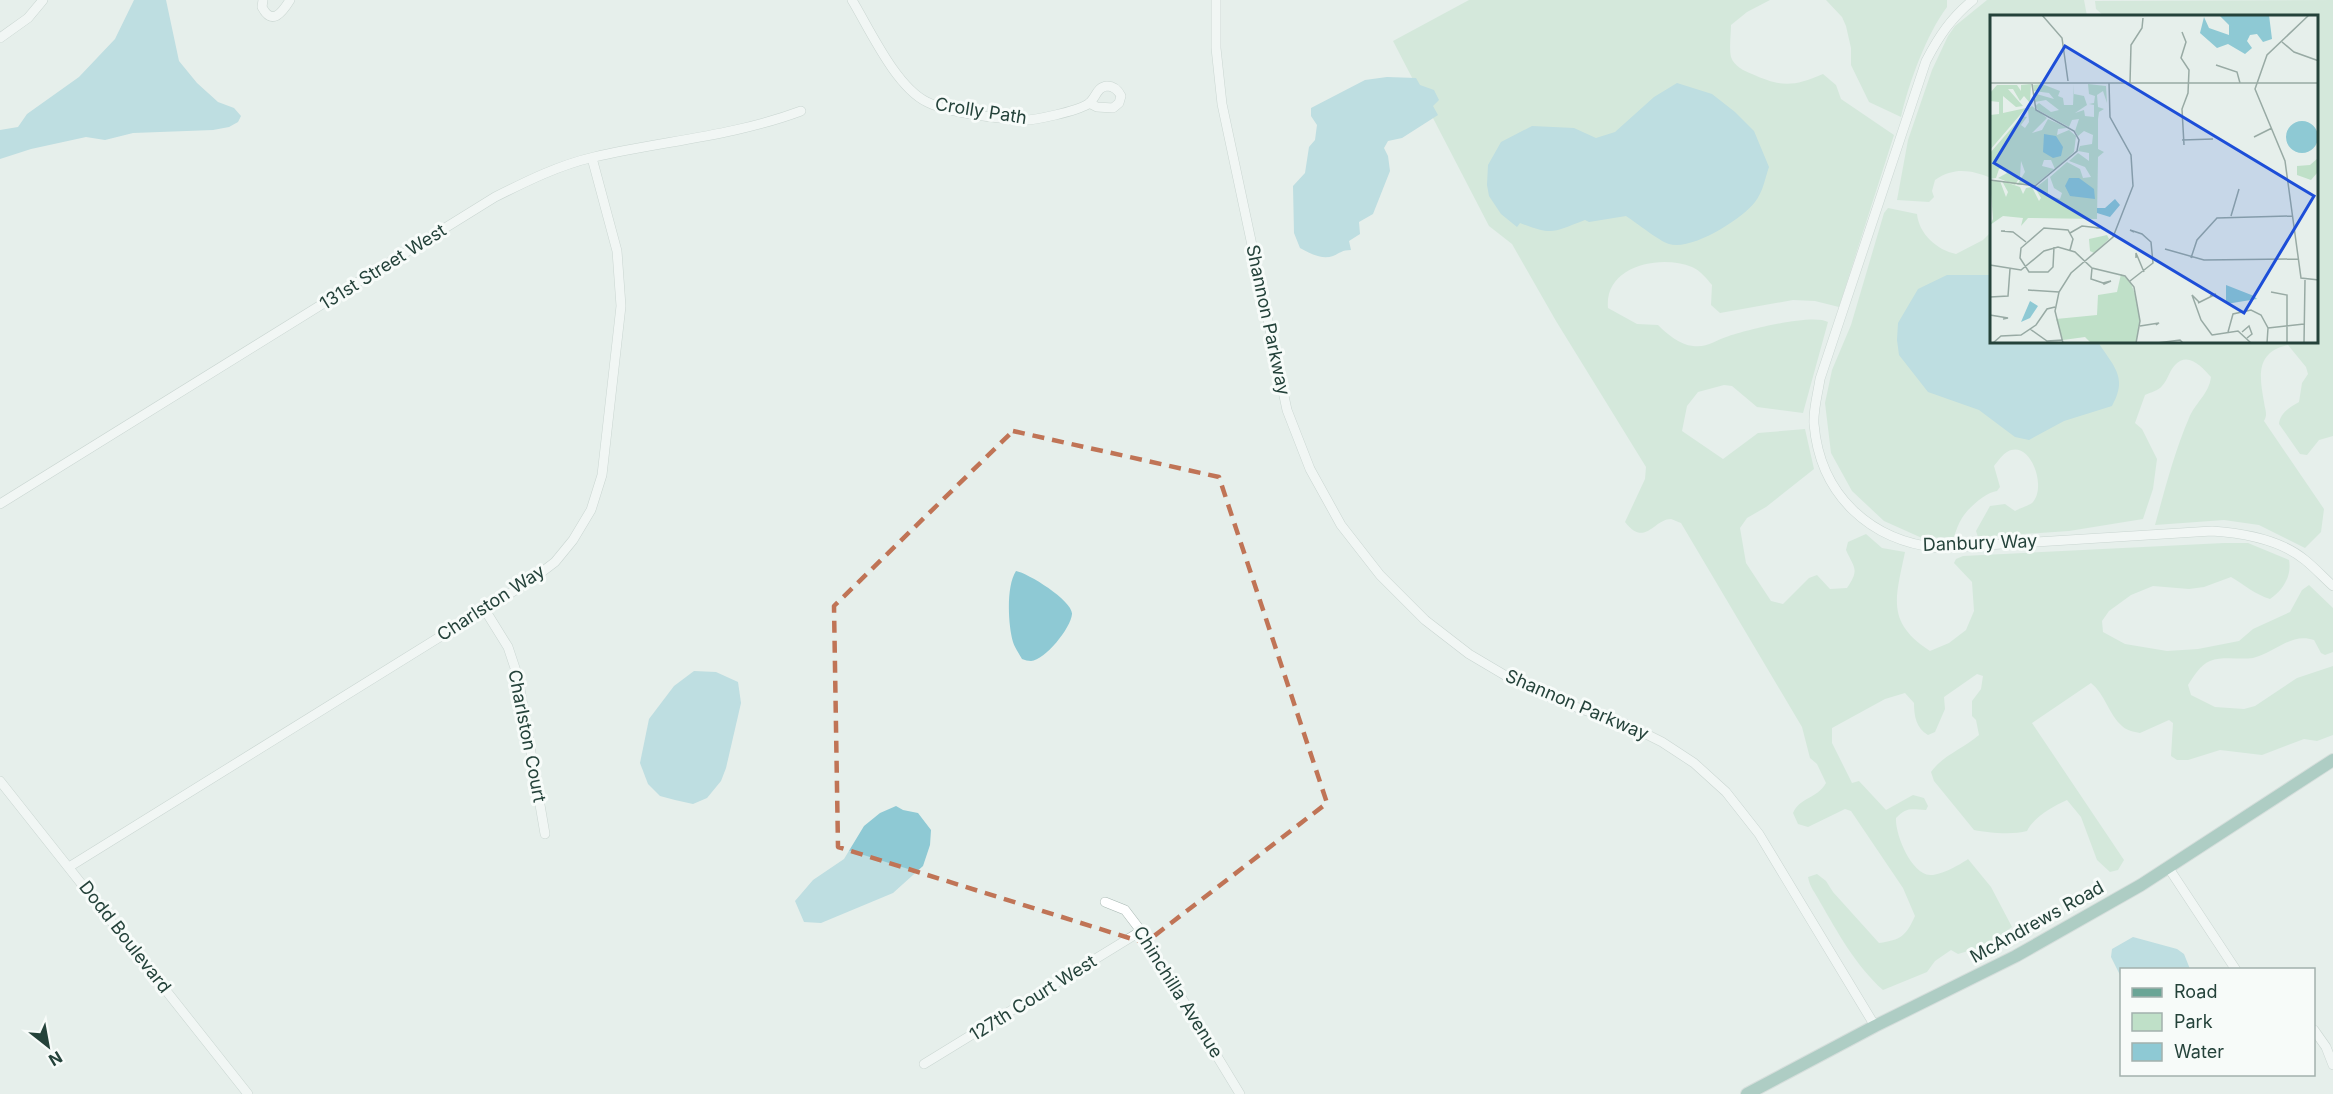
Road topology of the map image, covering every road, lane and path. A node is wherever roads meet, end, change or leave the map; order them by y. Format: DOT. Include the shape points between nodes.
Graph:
graph roads {
  1 [pos="43,0"];
  2 [pos="262,0"];
  3 [pos="290,0"];
  4 [pos="852,0"];
  5 [pos="1216,0"];
  6 [pos="1973,0"];
  7 [pos="0,38"];
  8 [pos="1089,103"];
  9 [pos="801,111"];
  10 [pos="592,158"];
  11 [pos="0,504"];
  12 [pos="2333,586"];
  13 [pos="485,610"];
  14 [pos="2333,760"];
  15 [pos="0,782"];
  16 [pos="545,834"];
  17 [pos="69,867"];
  18 [pos="2168,867"];
  19 [pos="1105,902"];
  20 [pos="1141,931"];
  21 [pos="2235,968"];
  22 [pos="1875,1026"];
  23 [pos="2315,1033"];
  24 [pos="924,1064"];
  25 [pos="2333,1065"];
  26 [pos="249,1094"];
  27 [pos="1240,1094"];
  28 [pos="1747,1094"];
  1 -- 7 [label="street"];
  2 -- 3 [label="street" via="261,7 271,16 283,12"];
  4 -- 8 [label="street, Crolly Path" via="895,72 927,102 1028,120"];
  5 -- 22 [label="street, Shannon Parkway" via="1222,104 1287,410 1310,469 1341,525 1380,575 1425,620 1469,654 1518,683 1662,742 1726,792 1759,834"];
  6 -- 12 [label="street, Danbury Way" via="1945,28 1926,61 1820,379 1814,423 1822,465 1833,487 1846,505 1879,531 1916,546 1939,548 2237,532 2261,538 2303,559"];
  9 -- 10 [label="street, 131st Street West" via="755,127"];
  10 -- 11 [label="street, 131st Street West" via="540,175 495,197"];
  10 -- 13 [label="street, Charlston Way" via="617,251 621,306 602,475 591,510 555,562"];
  13 -- 16 [label="street, Charlston Court" via="508,647 518,678"];
  13 -- 17 [label="street, Charlston Way"];
  14 -- 18 [label="main road, McAndrews Road"];
  15 -- 17 [label="street, Dodd Boulevard"];
  17 -- 26 [label="street, Dodd Boulevard"];
  18 -- 21 [label="street"];
  18 -- 22 [label="main road, McAndrews Road" via="2001,964"];
  19 -- 20 [label="street, Chinchilla Avenue" via="1125,910"];
  20 -- 24 [label="street, 127th Court West"];
  20 -- 27 [label="street, Chinchilla Avenue"];
  22 -- 28 [label="main road, McAndrews Road"];
  23 -- 25 [label="street"];
}
